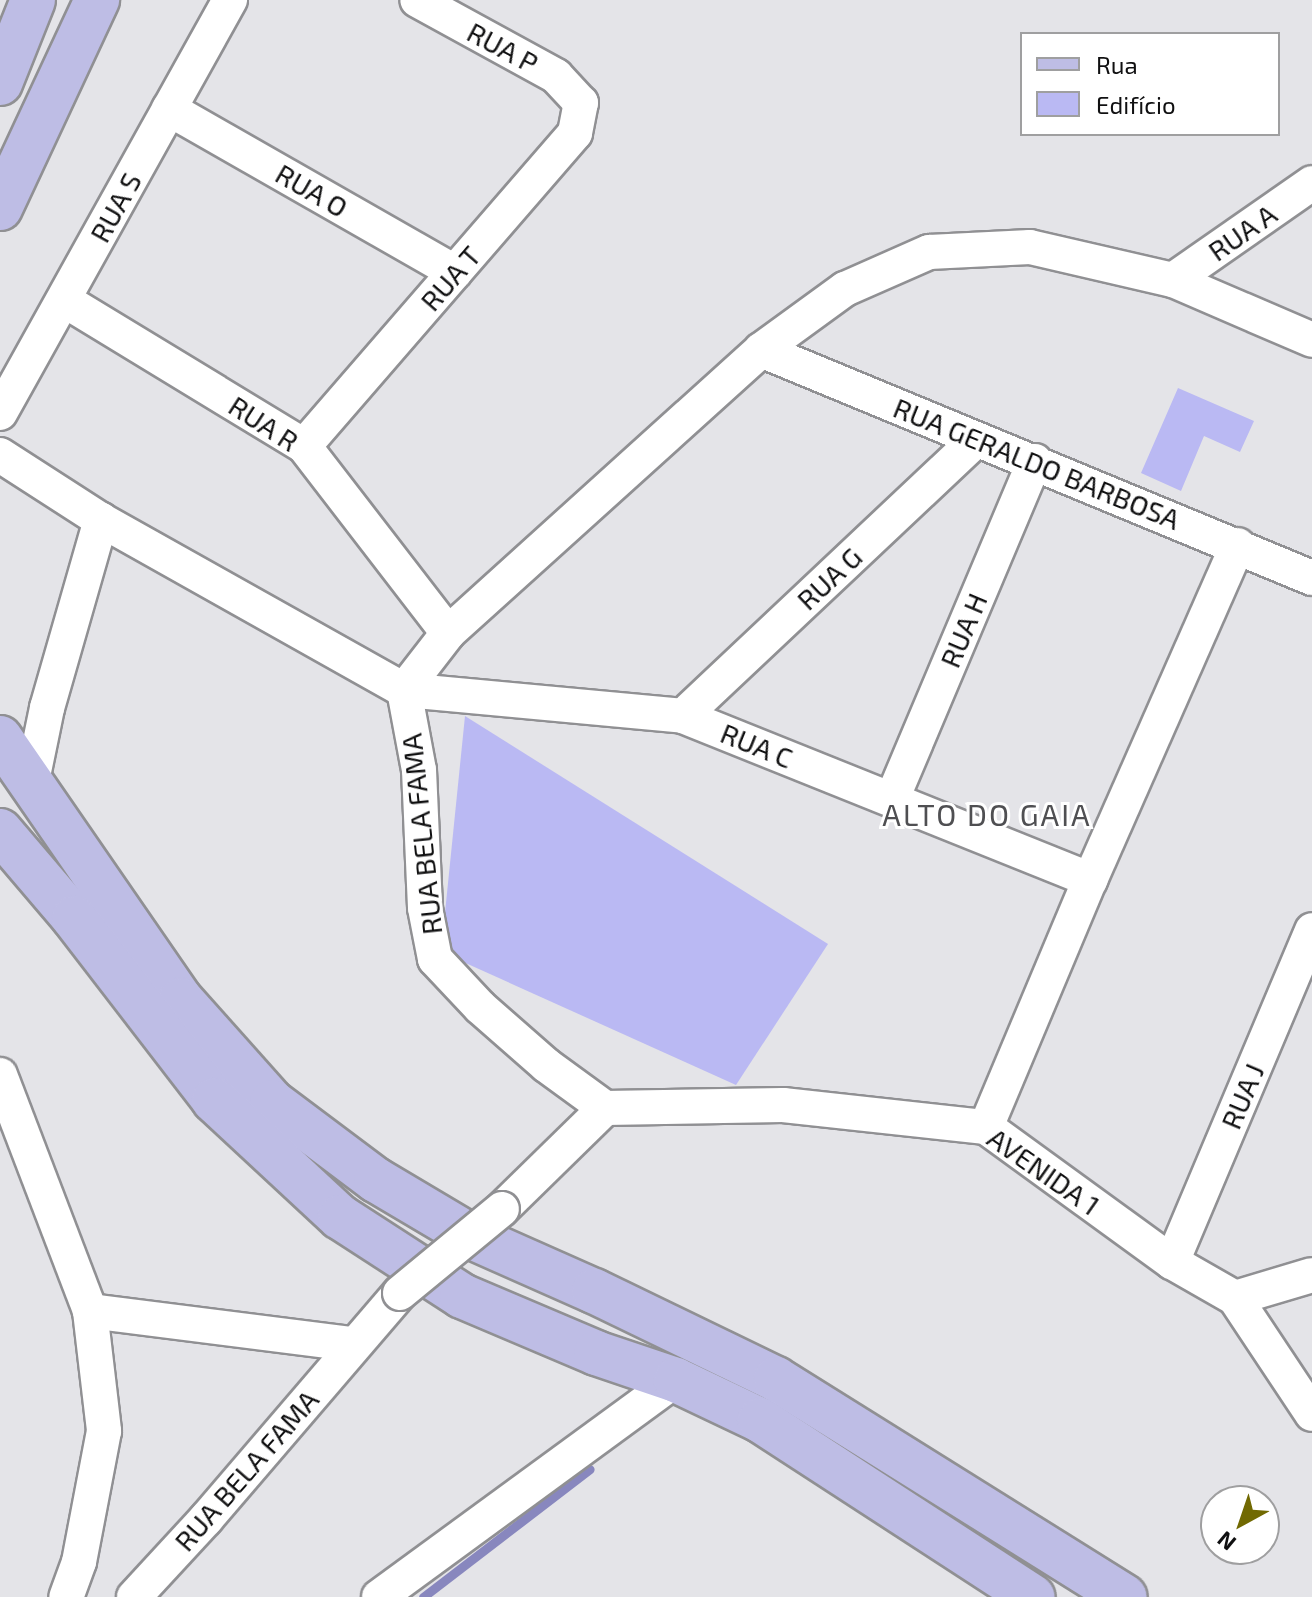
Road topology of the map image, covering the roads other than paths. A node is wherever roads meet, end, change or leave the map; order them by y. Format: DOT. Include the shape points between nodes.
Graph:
graph roads {
  1 [pos="33,0"];
  2 [pos="97,0"];
  3 [pos="230,0"];
  4 [pos="417,0"];
  5 [pos="0,83"];
  6 [pos="581,103"];
  7 [pos="169,109"];
  8 [pos="1312,183"];
  9 [pos="0,208"];
  10 [pos="455,272"];
  11 [pos="1173,280"];
  12 [pos="64,300"];
  13 [pos="1312,340"];
  14 [pos="761,350"];
  15 [pos="0,413"];
  16 [pos="976,440"];
  17 [pos="304,446"];
  18 [pos="4,459"];
  19 [pos="1035,461"];
  20 [pos="101,520"];
  21 [pos="1238,545"];
  22 [pos="1312,578"];
  23 [pos="448,633"];
  24 [pos="404,690"];
  25 [pos="47,708"];
  26 [pos="683,716"];
  27 [pos="0,725"];
  28 [pos="0,738"];
  29 [pos="31,786"];
  30 [pos="892,799"];
  31 [pos="0,831"];
  32 [pos="1090,880"];
  33 [pos="1312,930"];
  34 [pos="0,1075"];
  35 [pos="605,1108"];
  36 [pos="986,1127"];
  37 [pos="1172,1262"];
  38 [pos="1312,1275"];
  39 [pos="1235,1298"];
  40 [pos="90,1311"];
  41 [pos="353,1344"];
  42 [pos="676,1380"];
  43 [pos="1312,1414"];
  44 [pos="1054,1550"];
  45 [pos="1028,1594"];
  46 [pos="66,1597"];
  47 [pos="134,1597"];
  48 [pos="379,1597"];
  49 [pos="1125,1597"];
  1 -- 5 [label="main road"];
  2 -- 9 [label="main road"];
  3 -- 7 [label="street, RUA S"];
  4 -- 6 [label="street, RUA P" via="556,76"];
  6 -- 10 [label="street, RUA T" via="575,133"];
  7 -- 10 [label="street, RUA O"];
  7 -- 12 [label="street, RUA S"];
  8 -- 11 [label="street, RUA A"];
  10 -- 17 [label="street, RUA T"];
  11 -- 13 [label="street"];
  11 -- 14 [label="street" via="1030,247 929,252 845,289"];
  12 -- 15 [label="street, RUA S"];
  12 -- 17 [label="street, RUA R"];
  14 -- 16 [label="street, RUA GERALDO BARBOSA"];
  14 -- 23 [label="street"];
  16 -- 19 [label="street, RUA GERALDO BARBOSA"];
  16 -- 26 [label="street, RUA G"];
  17 -- 23 [label="street, RUA R"];
  18 -- 20 [label="street"];
  19 -- 21 [label="street, RUA GERALDO BARBOSA"];
  19 -- 30 [label="street, RUA H"];
  20 -- 24 [label="street"];
  20 -- 25 [label="street"];
  21 -- 22 [label="street, RUA GERALDO BARBOSA"];
  21 -- 32 [label="street"];
  23 -- 24 [label="street"];
  24 -- 26 [label="street, RUA C"];
  24 -- 35 [label="street, RUA BELA FAMA" via="419,770 425,908 435,959 546,1065"];
  25 -- 27 [label="street"];
  25 -- 29 [label="street"];
  26 -- 30 [label="street, RUA C"];
  28 -- 29 [label="main road"];
  29 -- 44 [label="main road" via="181,1000 272,1102 365,1172 472,1237 776,1379"];
  30 -- 32 [label="street, RUA C"];
  31 -- 42 [label="main road" via="214,1100 340,1217 462,1296 596,1353"];
  32 -- 36 [label="street"];
  33 -- 37 [label="street, RUA J"];
  34 -- 40 [label="street"];
  35 -- 36 [label="street, AVENIDA 1" via="783,1105"];
  35 -- 41 [label="street, RUA BELA FAMA, bridge" via="502,1209 400,1293"];
  36 -- 37 [label="street, AVENIDA 1"];
  37 -- 39 [label="street, AVENIDA 1"];
  38 -- 39 [label="street"];
  39 -- 43 [label="street"];
  40 -- 41 [label="street"];
  40 -- 46 [label="street" via="104,1431 79,1562"];
  41 -- 47 [label="street, RUA BELA FAMA"];
  42 -- 45 [label="main road" via="760,1420"];
  42 -- 48 [label="street"];
  44 -- 45 [label="main road"];
  44 -- 49 [label="main road"];
}
